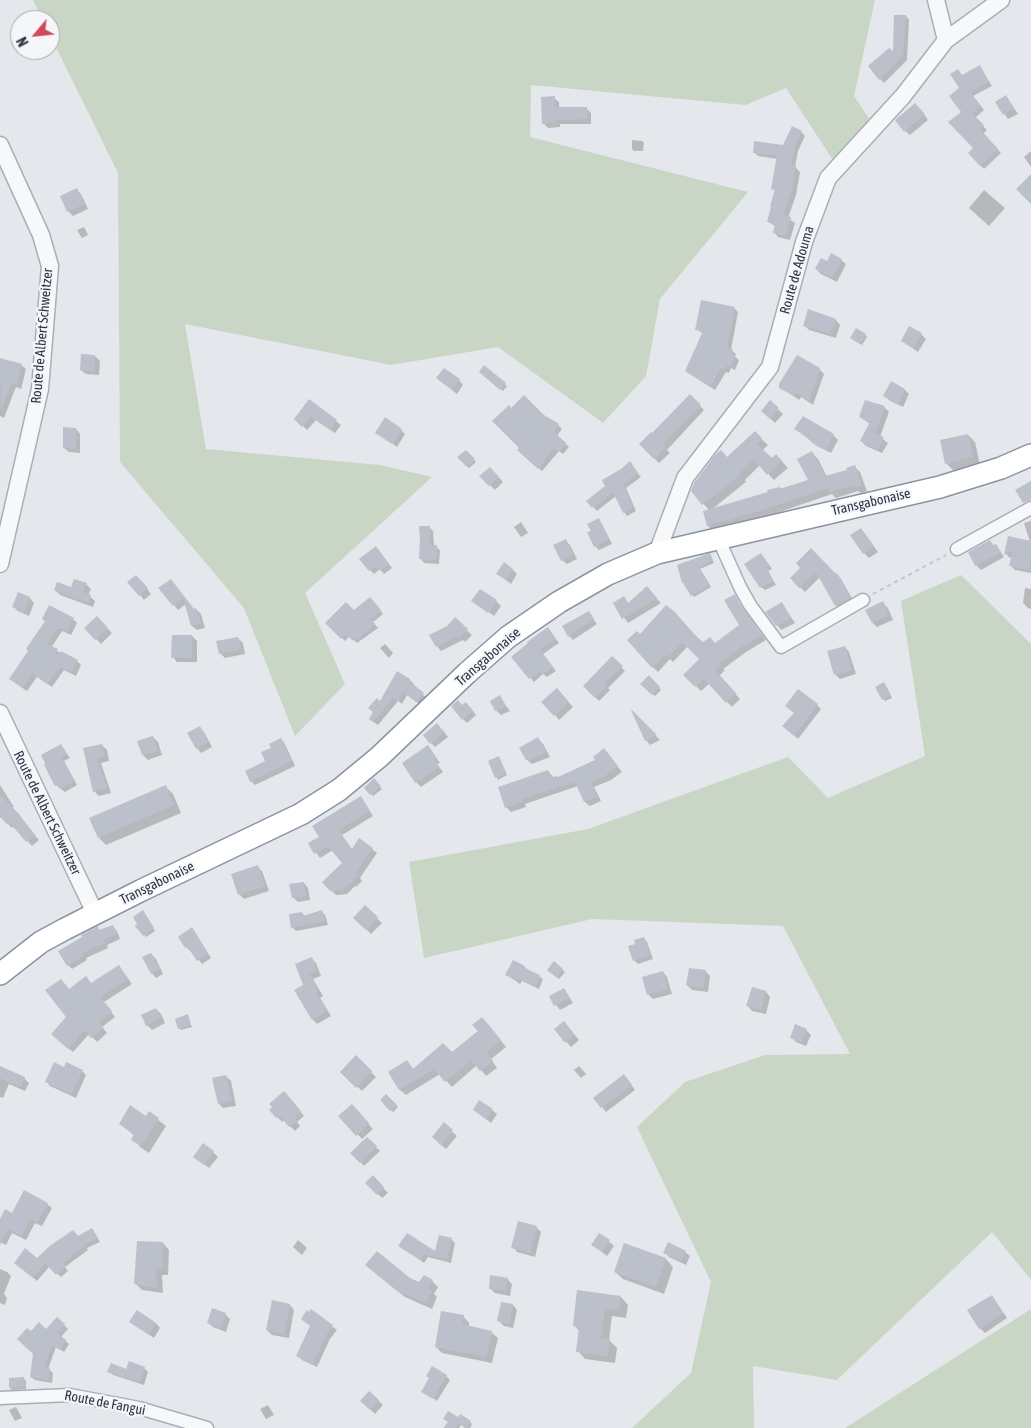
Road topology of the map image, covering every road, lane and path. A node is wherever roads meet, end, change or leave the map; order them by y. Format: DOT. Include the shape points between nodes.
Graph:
graph roads {
  1 [pos="936,0"];
  2 [pos="1001,0"];
  3 [pos="946,40"];
  4 [pos="0,145"];
  5 [pos="1031,454"];
  6 [pos="1031,508"];
  7 [pos="718,538"];
  8 [pos="957,549"];
  9 [pos="657,553"];
  10 [pos="0,564"];
  11 [pos="863,600"];
  12 [pos="0,713"];
  13 [pos="95,913"];
  14 [pos="0,974"];
  15 [pos="0,1398"];
  16 [pos="208,1428"];
  1 -- 3 [label="street"];
  2 -- 3 [label="street, Route de Adouma"];
  3 -- 9 [label="street, Route de Adouma" via="903,96 828,178 804,242 770,368 685,478"];
  4 -- 10 [label="street, Route de Albert Schweitzer" via="42,235 50,266 40,389"];
  5 -- 7 [label="highway, Transgabonaise" via="1001,468 940,487"];
  6 -- 8 [label="street"];
  7 -- 9 [label="highway, Transgabonaise"];
  7 -- 11 [label="street" via="750,605 781,647"];
  8 -- 11 [label="path"];
  9 -- 13 [label="highway, Transgabonaise" via="600,579 528,622 480,661 380,757 320,803"];
  12 -- 13 [label="street, Route de Albert Schweitzer"];
  13 -- 14 [label="highway, Transgabonaise" via="41,942"];
  15 -- 16 [label="street, Route de Fangui" via="70,1394 139,1408"];
}
